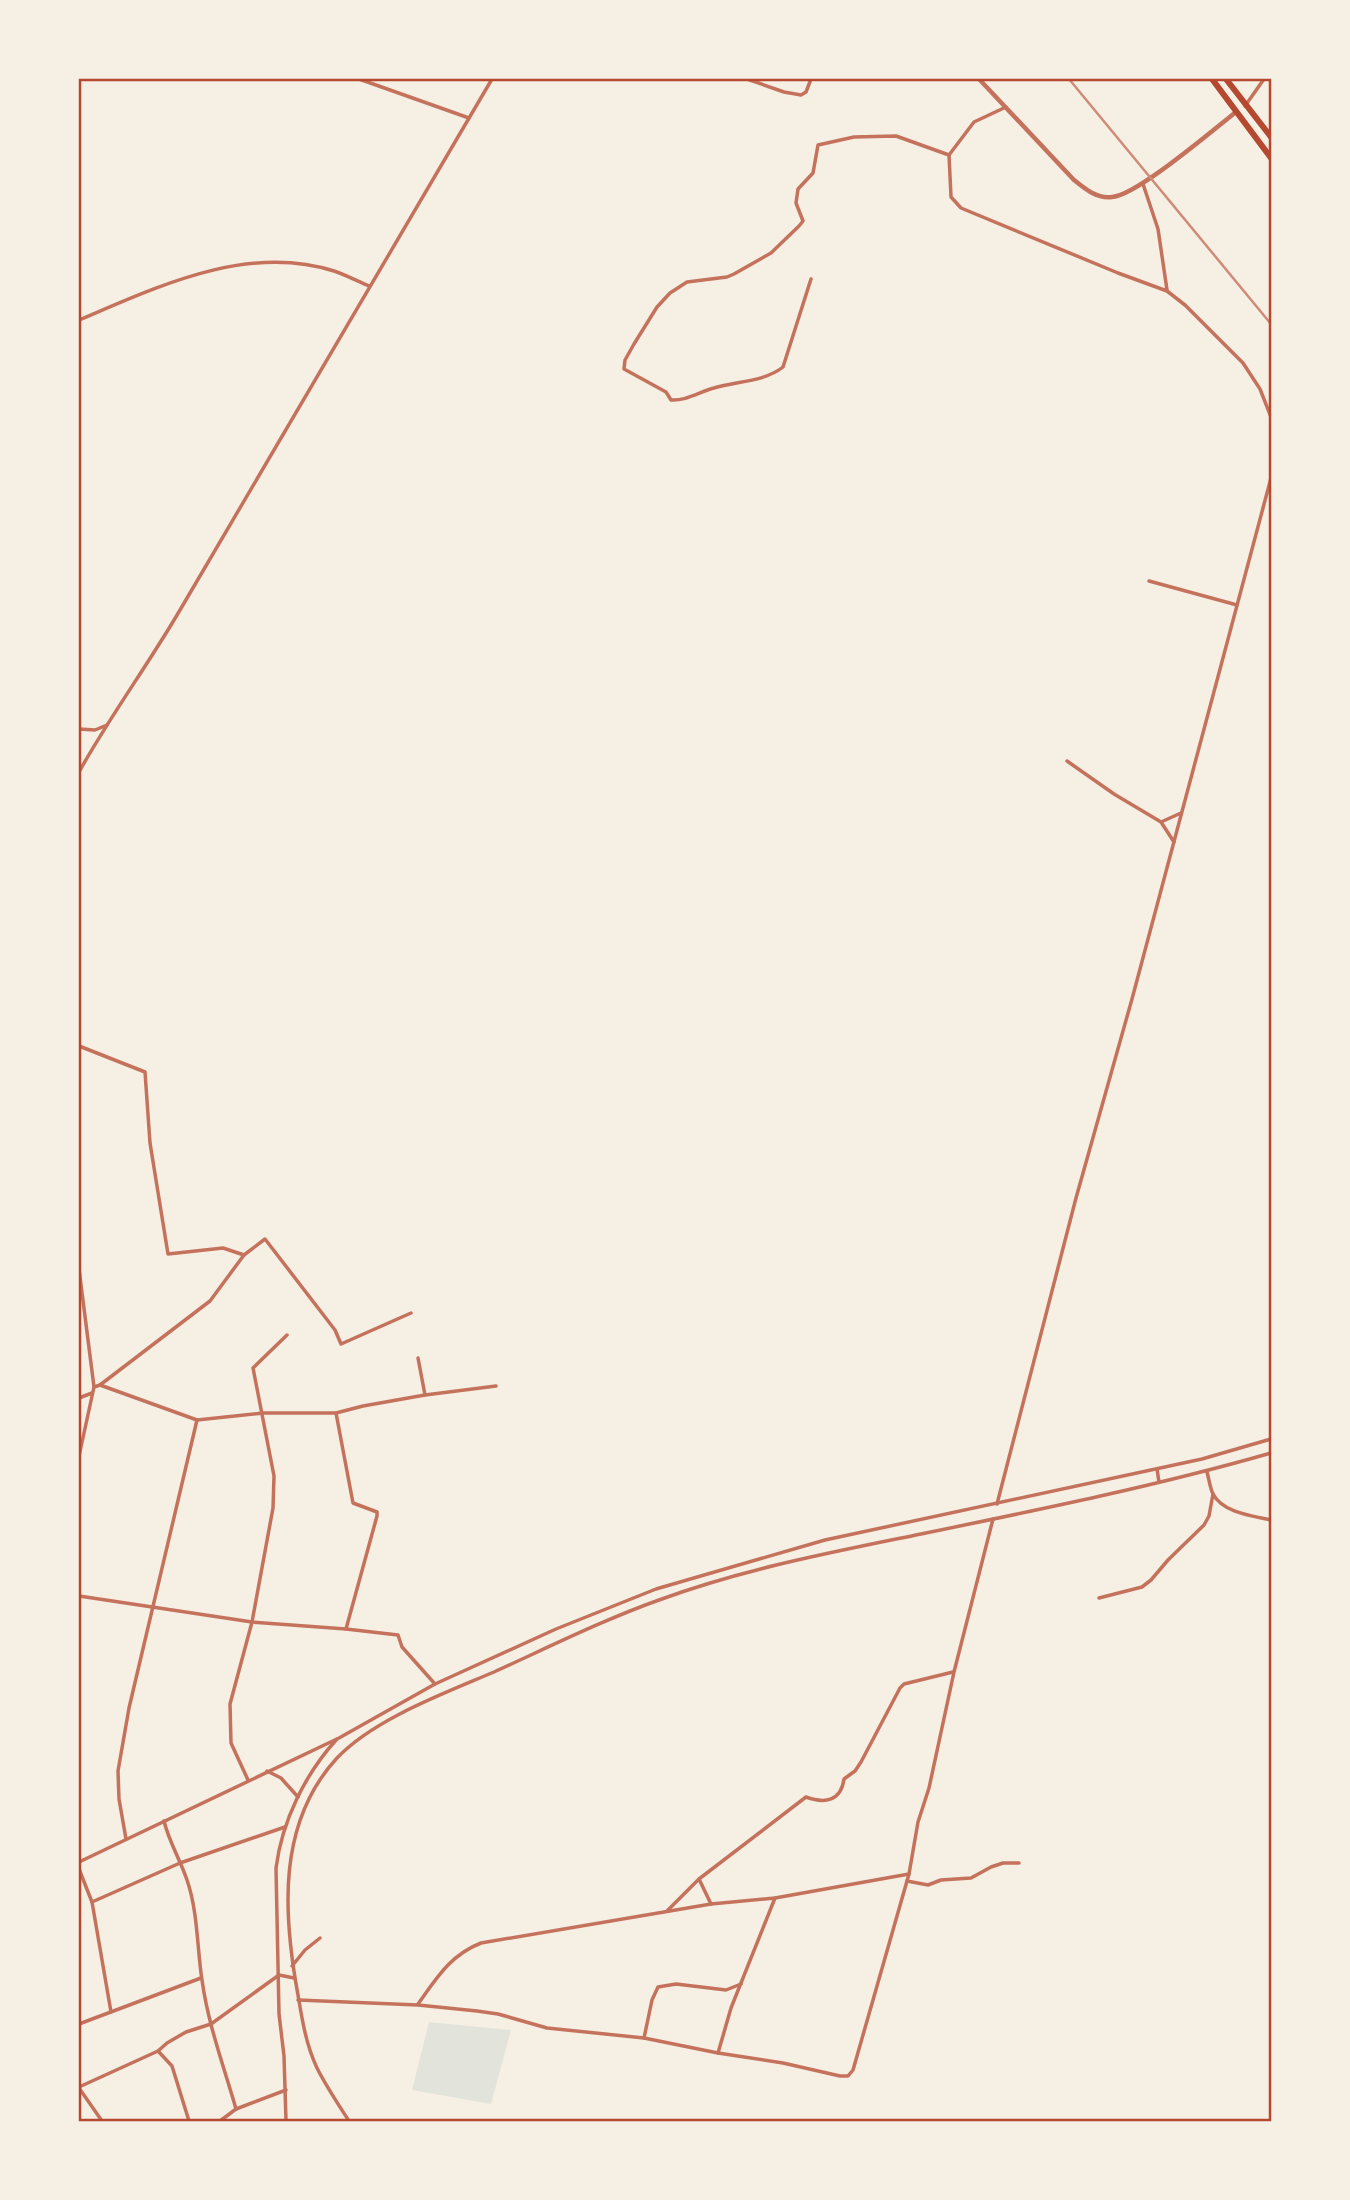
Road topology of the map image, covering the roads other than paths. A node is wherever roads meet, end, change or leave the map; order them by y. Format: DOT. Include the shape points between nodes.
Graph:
graph roads {
  1 [pos="359,79"];
  2 [pos="492,79"];
  3 [pos="747,79"];
  4 [pos="811,79"];
  5 [pos="979,79"];
  6 [pos="1212,79"];
  7 [pos="1226,79"];
  8 [pos="1264,79"];
  9 [pos="1245,106"];
  10 [pos="1006,107"];
  11 [pos="1236,112"];
  12 [pos="469,118"];
  13 [pos="1271,136"];
  14 [pos="949,155"];
  15 [pos="1271,158"];
  16 [pos="1143,184"];
  17 [pos="811,279"];
  18 [pos="369,286"];
  19 [pos="1167,291"];
  20 [pos="79,320"];
  21 [pos="1271,417"];
  22 [pos="1271,478"];
  23 [pos="1149,581"];
  24 [pos="1237,605"];
  25 [pos="108,725"];
  26 [pos="79,729"];
  27 [pos="1067,761"];
  28 [pos="79,772"];
  29 [pos="1182,813"];
  30 [pos="1161,822"];
  31 [pos="1174,842"];
  32 [pos="79,1046"];
  33 [pos="244,1255"];
  34 [pos="79,1269"];
  35 [pos="85,1309"];
  36 [pos="79,1310"];
  37 [pos="411,1313"];
  38 [pos="287,1335"];
  39 [pos="418,1358"];
  40 [pos="100,1385"];
  41 [pos="496,1385"];
  42 [pos="94,1387"];
  43 [pos="92,1393"];
  44 [pos="425,1395"];
  45 [pos="79,1398"];
  46 [pos="263,1413"];
  47 [pos="336,1413"];
  48 [pos="197,1420"];
  49 [pos="1271,1439"];
  50 [pos="1271,1453"];
  51 [pos="79,1456"];
  52 [pos="1157,1469"];
  53 [pos="1207,1472"];
  54 [pos="1159,1482"];
  55 [pos="1213,1494"];
  56 [pos="997,1504"];
  57 [pos="993,1519"];
  58 [pos="1271,1520"];
  59 [pos="79,1597"];
  60 [pos="1099,1598"];
  61 [pos="154,1606"];
  62 [pos="252,1622"];
  63 [pos="346,1629"];
  64 [pos="954,1672"];
  65 [pos="435,1684"];
  66 [pos="339,1738"];
  67 [pos="267,1771"];
  68 [pos="248,1780"];
  69 [pos="298,1797"];
  70 [pos="164,1821"];
  71 [pos="285,1827"];
  72 [pos="126,1839"];
  73 [pos="79,1862"];
  74 [pos="180,1863"];
  75 [pos="1018,1863"];
  76 [pos="79,1869"];
  77 [pos="909,1874"];
  78 [pos="699,1879"];
  79 [pos="907,1880"];
  80 [pos="775,1898"];
  81 [pos="92,1902"];
  82 [pos="711,1903"];
  83 [pos="277,1908"];
  84 [pos="288,1908"];
  85 [pos="666,1911"];
  86 [pos="320,1938"];
  87 [pos="292,1966"];
  88 [pos="279,1975"];
  89 [pos="295,1978"];
  90 [pos="201,1979"];
  91 [pos="741,1984"];
  92 [pos="298,2000"];
  93 [pos="418,2005"];
  94 [pos="111,2012"];
  95 [pos="211,2024"];
  96 [pos="79,2025"];
  97 [pos="645,2038"];
  98 [pos="158,2051"];
  99 [pos="718,2053"];
  100 [pos="79,2087"];
  101 [pos="285,2090"];
  102 [pos="236,2109"];
  103 [pos="102,2121"];
  104 [pos="189,2121"];
  105 [pos="220,2121"];
  106 [pos="286,2121"];
  107 [pos="349,2121"];
  1 -- 12 [label="street"];
  2 -- 12 [label="street"];
  3 -- 4 [label="street" via="802,95"];
  5 -- 10 [label="street"];
  6 -- 11 [label="main road"];
  7 -- 9 [label="main road"];
  8 -- 9 [label="street"];
  9 -- 13 [label="main road"];
  10 -- 14 [label="street" via="974,122"];
  10 -- 16 [label="street" via="1091,193 1111,198"];
  11 -- 15 [label="main road"];
  11 -- 16 [label="street"];
  12 -- 18 [label="street"];
  14 -- 17 [label="street" via="896,136 854,137 818,145 813,173 798,189 796,203 803,221 799,226 771,253 734,274 687,282 670,293 634,344 624,369 666,392 671,400 682,401 718,387 773,375 783,367"];
  14 -- 19 [label="street" via="951,197 961,208"];
  16 -- 19 [label="street" via="1158,229"];
  18 -- 20 [label="street" via="334,271 264,261 151,290"];
  18 -- 25 [label="street"];
  19 -- 21 [label="street" via="1242,363 1260,389"];
  22 -- 24 [label="street"];
  23 -- 24 [label="street"];
  24 -- 29 [label="street"];
  25 -- 26 [label="street"];
  25 -- 28 [label="street"];
  27 -- 30 [label="street"];
  29 -- 30 [label="street"];
  29 -- 31 [label="street"];
  30 -- 31 [label="street"];
  31 -- 56 [label="street"];
  32 -- 33 [label="street" via="145,1072 150,1143 167,1254 223,1248"];
  33 -- 37 [label="street" via="265,1239 335,1329 341,1344"];
  33 -- 40 [label="street" via="211,1301"];
  34 -- 35 [label="street"];
  35 -- 36 [label="street"];
  35 -- 42 [label="street"];
  38 -- 46 [label="street" via="253,1368"];
  39 -- 44 [label="street"];
  40 -- 42 [label="street"];
  40 -- 48 [label="street"];
  41 -- 44 [label="street"];
  42 -- 43 [label="street"];
  43 -- 45 [label="street"];
  43 -- 51 [label="street"];
  44 -- 47 [label="street"];
  46 -- 47 [label="street"];
  46 -- 48 [label="street"];
  46 -- 62 [label="street" via="274,1476 273,1508"];
  47 -- 63 [label="street" via="353,1503 377,1512"];
  48 -- 61 [label="street"];
  49 -- 52 [label="street"];
  50 -- 53 [label="street"];
  52 -- 54 [label="street"];
  52 -- 56 [label="street"];
  53 -- 54 [label="street"];
  53 -- 55 [label="street"];
  54 -- 57 [label="street"];
  55 -- 58 [label="street" via="1234,1510"];
  55 -- 60 [label="street" via="1204,1525 1151,1580 1142,1587"];
  56 -- 65 [label="street" via="825,1540 656,1589"];
  57 -- 64 [label="street"];
  57 -- 84 [label="street" via="832,1552 660,1600 408,1710 352,1745 316,1787 292,1850"];
  59 -- 61 [label="street"];
  61 -- 62 [label="street"];
  61 -- 72 [label="street" via="118,1771"];
  62 -- 63 [label="street"];
  62 -- 68 [label="street" via="230,1704 232,1743"];
  63 -- 65 [label="street" via="398,1634 402,1647"];
  64 -- 77 [label="street"];
  64 -- 78 [label="street" via="904,1684 855,1770 844,1779 843,1790 834,1798 817,1801 806,1797"];
  65 -- 66 [label="street"];
  66 -- 67 [label="street"];
  66 -- 69 [label="street"];
  67 -- 68 [label="street"];
  67 -- 69 [label="street" via="287,1783"];
  68 -- 70 [label="street"];
  69 -- 71 [label="street"];
  70 -- 72 [label="street"];
  70 -- 74 [label="street"];
  71 -- 74 [label="street"];
  71 -- 83 [label="street" via="276,1868"];
  72 -- 73 [label="street"];
  74 -- 81 [label="street"];
  74 -- 90 [label="street" via="191,1896"];
  75 -- 79 [label="street" via="1003,1863 971,1878 928,1885"];
  76 -- 81 [label="street"];
  77 -- 79 [label="street"];
  77 -- 80 [label="street"];
  78 -- 82 [label="street"];
  78 -- 85 [label="street"];
  79 -- 99 [label="street" via="851,2073 844,2077"];
  80 -- 82 [label="street"];
  80 -- 91 [label="street"];
  81 -- 94 [label="street"];
  82 -- 85 [label="street"];
  83 -- 84 [label="street"];
  83 -- 88 [label="street"];
  84 -- 87 [label="street"];
  85 -- 93 [label="street" via="481,1943 444,1967"];
  86 -- 87 [label="street"];
  87 -- 89 [label="street"];
  88 -- 89 [label="street"];
  88 -- 95 [label="street"];
  88 -- 101 [label="street"];
  89 -- 92 [label="street"];
  90 -- 94 [label="street"];
  90 -- 95 [label="street"];
  91 -- 97 [label="street" via="726,1990 676,1984 658,1987"];
  91 -- 99 [label="street"];
  92 -- 93 [label="street"];
  92 -- 107 [label="street" via="316,2066"];
  93 -- 97 [label="street" via="498,2014 547,2028"];
  94 -- 96 [label="street"];
  95 -- 98 [label="street" via="187,2032"];
  95 -- 102 [label="street"];
  97 -- 99 [label="street"];
  98 -- 100 [label="street"];
  98 -- 104 [label="street" via="172,2066"];
  100 -- 103 [label="street"];
  101 -- 102 [label="street"];
  101 -- 106 [label="street"];
  102 -- 105 [label="street"];
}
